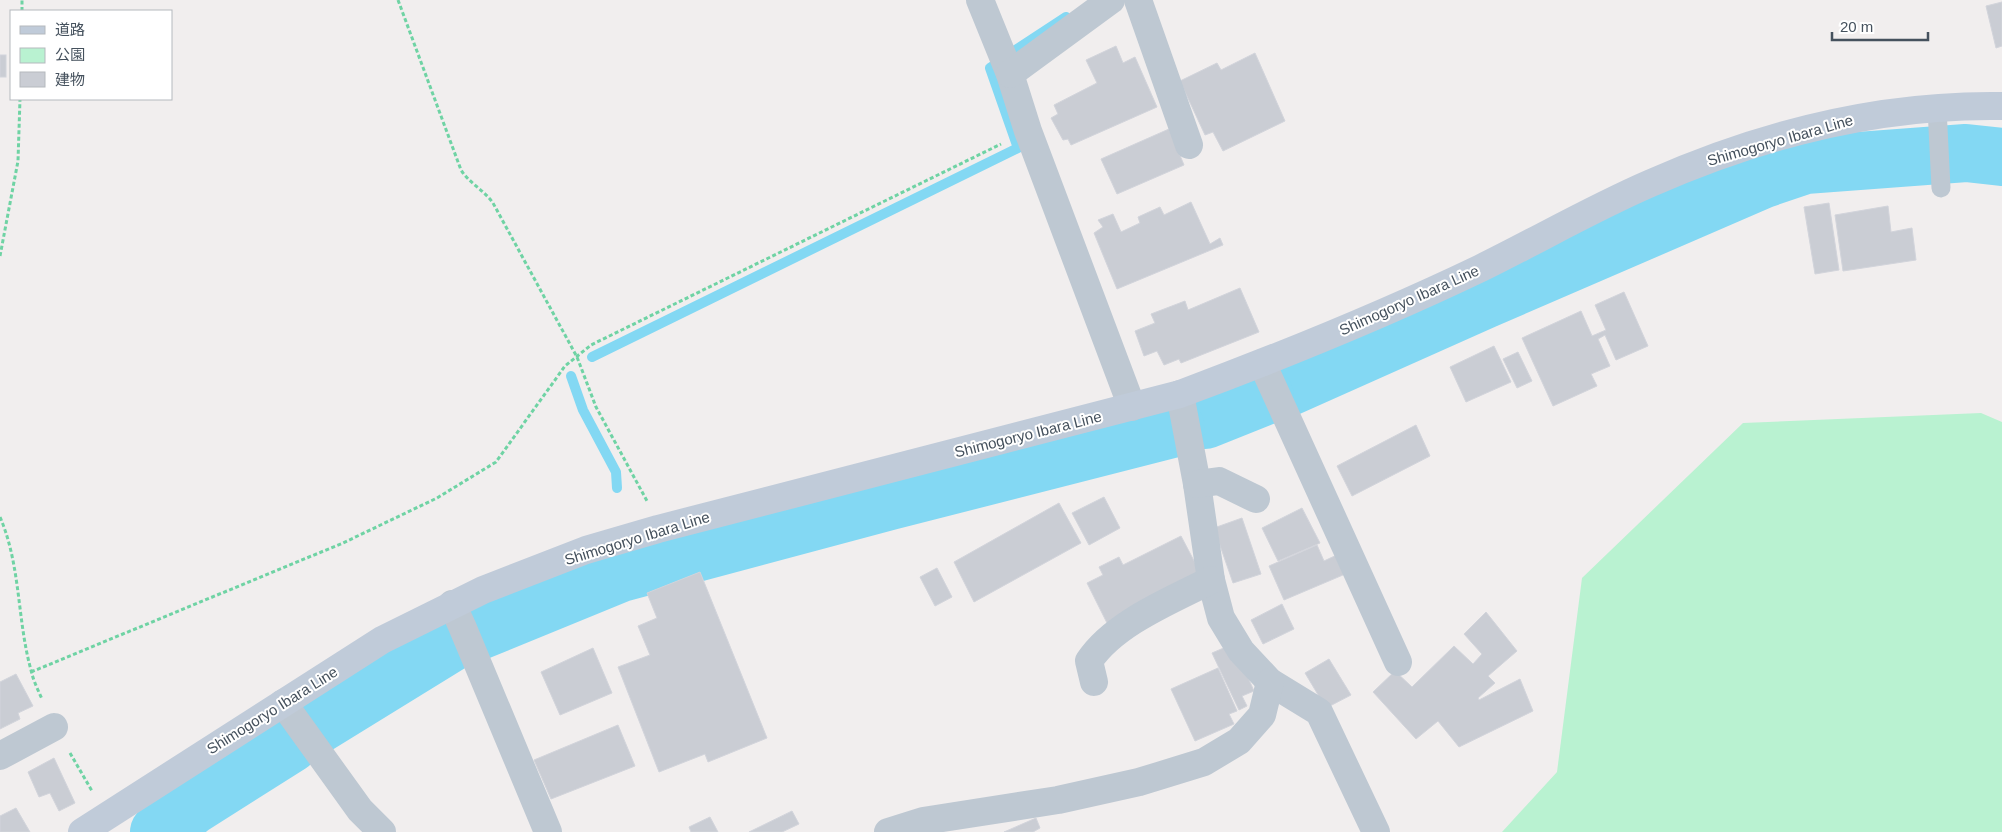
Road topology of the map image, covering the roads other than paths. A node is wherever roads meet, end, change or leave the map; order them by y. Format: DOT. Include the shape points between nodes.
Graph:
graph roads {
  1 [pos="980,0"];
  2 [pos="1111,0"];
  3 [pos="1138,0"];
  4 [pos="1010,74"];
  5 [pos="2002,106"];
  6 [pos="1937,108"];
  7 [pos="1189,145"];
  8 [pos="1941,188"];
  9 [pos="1262,363"];
  10 [pos="1180,394"];
  11 [pos="1132,407"];
  12 [pos="1197,484"];
  13 [pos="1256,498"];
  14 [pos="1211,580"];
  15 [pos="461,625"];
  16 [pos="1398,662"];
  17 [pos="1094,682"];
  18 [pos="1270,682"];
  19 [pos="283,703"];
  20 [pos="54,727"];
  21 [pos="0,756"];
  22 [pos="82,832"];
  23 [pos="382,832"];
  24 [pos="548,832"];
  25 [pos="888,832"];
  26 [pos="1376,832"];
  1 -- 4 [label="street"];
  2 -- 4 [label="street"];
  3 -- 7 [label="street"];
  4 -- 11 [label="street" via="1028,131"];
  5 -- 6 [label="main road, Shimogoryo Ibara Line"];
  6 -- 8 [label="lane"];
  6 -- 9 [label="main road, Shimogoryo Ibara Line" via="1846,119 1709,159 1650,184 1480,268"];
  9 -- 10 [label="main road, Shimogoryo Ibara Line"];
  9 -- 16 [label="street"];
  10 -- 11 [label="main road, Shimogoryo Ibara Line"];
  10 -- 12 [label="street"];
  11 -- 15 [label="main road, Shimogoryo Ibara Line" via="586,550 483,590"];
  12 -- 13 [label="street" via="1219,481"];
  12 -- 14 [label="street"];
  14 -- 17 [label="street" via="1152,611 1117,633 1095,652 1089,661"];
  14 -- 18 [label="street" via="1221,618 1242,651"];
  15 -- 19 [label="main road, Shimogoryo Ibara Line" via="382,640"];
  15 -- 24 [label="street"];
  18 -- 25 [label="street" via="1262,715 1239,741 1204,762 1139,782 1058,800 923,821"];
  18 -- 26 [label="street" via="1319,712"];
  19 -- 22 [label="main road, Shimogoryo Ibara Line"];
  19 -- 23 [label="street" via="360,810"];
  20 -- 21 [label="street"];
}
